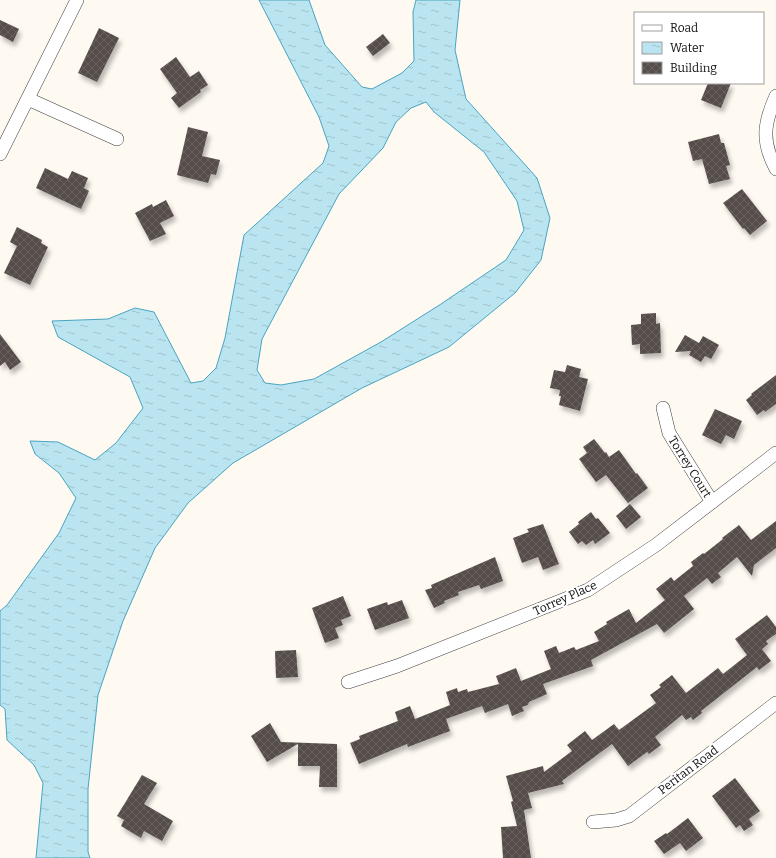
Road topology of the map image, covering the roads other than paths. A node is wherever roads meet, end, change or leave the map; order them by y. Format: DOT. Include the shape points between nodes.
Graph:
graph roads {
  1 [pos="77,0"];
  2 [pos="776,96"];
  3 [pos="28,99"];
  4 [pos="117,139"];
  5 [pos="0,154"];
  6 [pos="776,169"];
  7 [pos="663,408"];
  8 [pos="776,452"];
  9 [pos="712,502"];
  10 [pos="348,682"];
  11 [pos="776,703"];
  12 [pos="594,822"];
  1 -- 3 [label="street"];
  2 -- 6 [label="street" via="765,131 769,156"];
  3 -- 4 [label="street"];
  3 -- 5 [label="street"];
  7 -- 9 [label="street, Torrey Court" via="669,433"];
  8 -- 9 [label="street, Torrey Place"];
  9 -- 10 [label="street, Torrey Place" via="656,545 588,590 397,666"];
  11 -- 12 [label="street, Peritan Road" via="629,816"];
}
